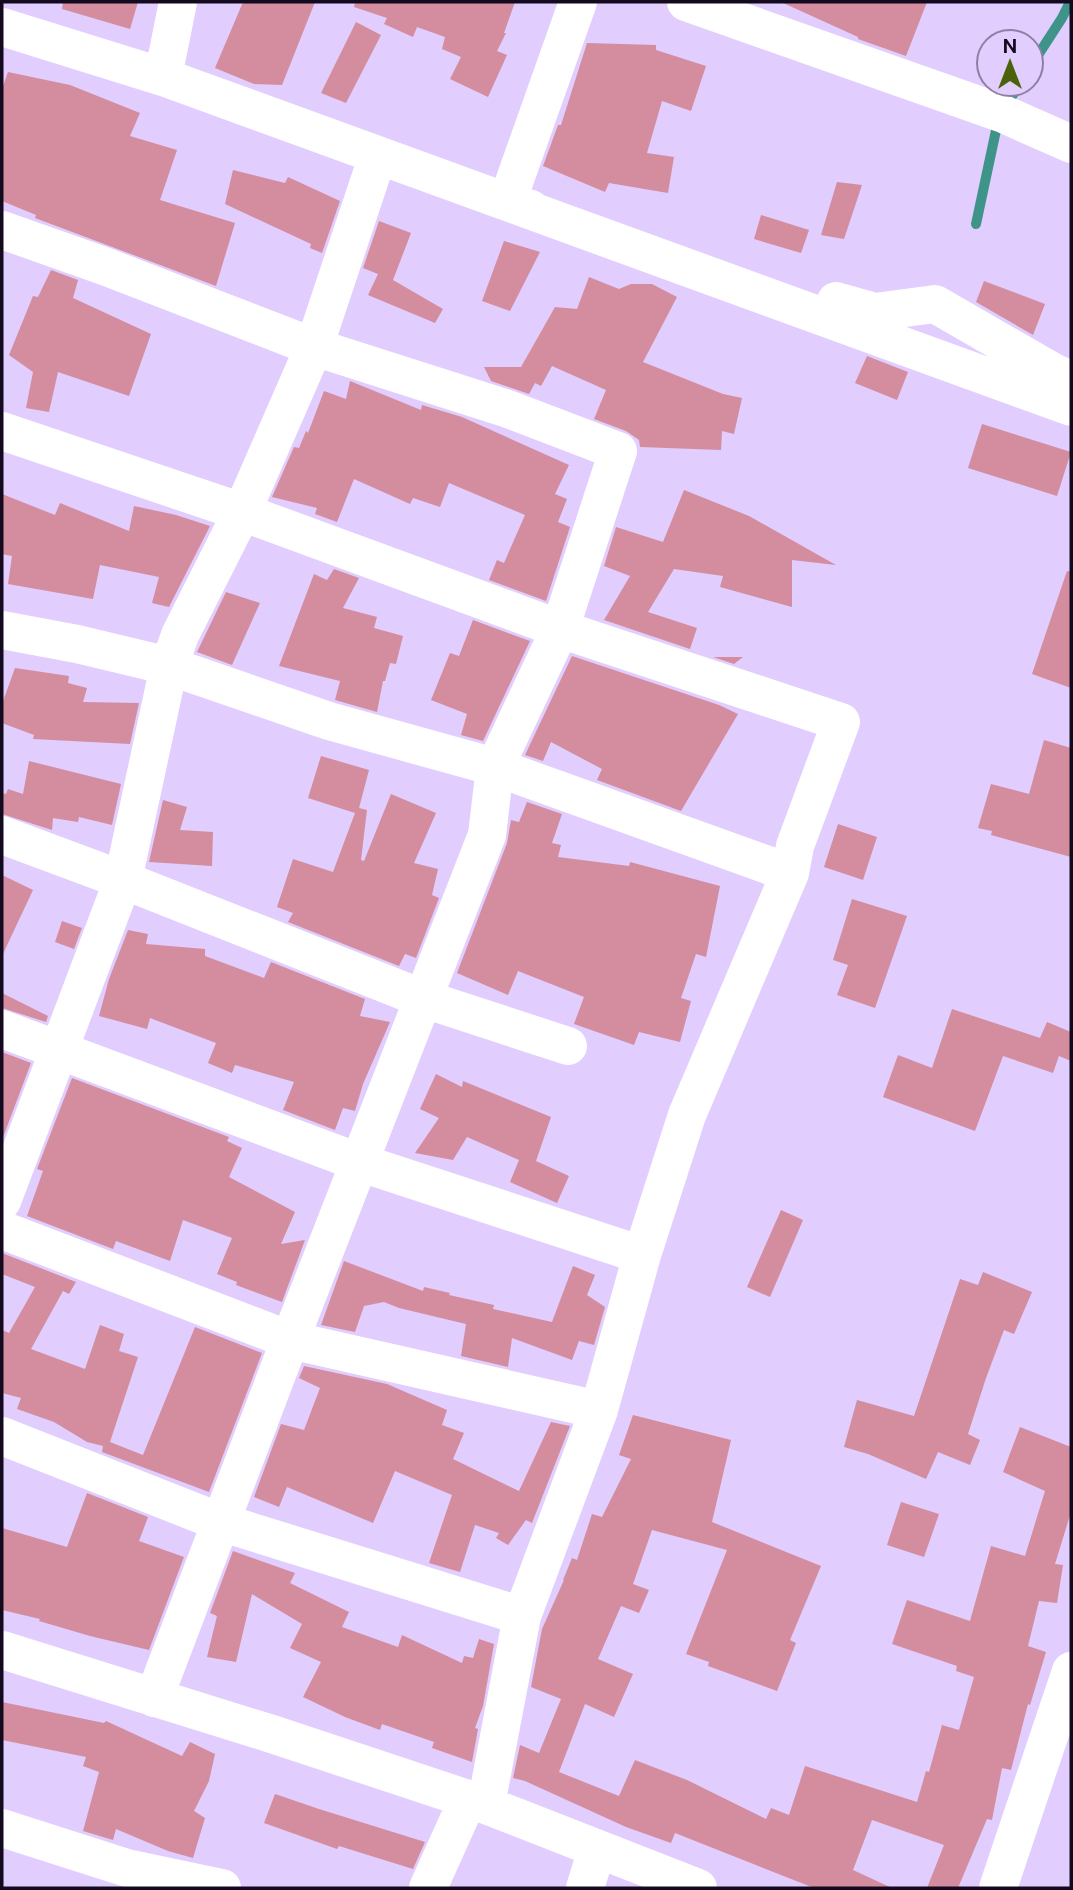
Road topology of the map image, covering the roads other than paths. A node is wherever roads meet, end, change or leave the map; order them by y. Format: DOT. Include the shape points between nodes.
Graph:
graph roads {
  1 [pos="178,2"];
  2 [pos="578,2"];
  3 [pos="686,2"];
  4 [pos="2,27"];
  5 [pos="163,77"];
  6 [pos="1071,144"];
  7 [pos="378,155"];
  8 [pos="507,202"];
  9 [pos="2,230"];
  10 [pos="314,348"];
  11 [pos="1071,380"];
  12 [pos="1071,407"];
  13 [pos="2,431"];
  14 [pos="242,512"];
  15 [pos="559,629"];
  16 [pos="2,631"];
  17 [pos="170,666"];
  18 [pos="495,768"];
  19 [pos="2,835"];
  20 [pos="790,873"];
  21 [pos="123,880"];
  22 [pos="424,999"];
  23 [pos="2,1029"];
  24 [pos="568,1046"];
  25 [pos="60,1050"];
  26 [pos="361,1163"];
  27 [pos="2,1201"];
  28 [pos="2,1230"];
  29 [pos="642,1255"];
  30 [pos="290,1340"];
  31 [pos="598,1410"];
  32 [pos="2,1436"];
  33 [pos="220,1522"];
  34 [pos="522,1616"];
  35 [pos="2,1650"];
  36 [pos="1071,1671"];
  37 [pos="154,1698"];
  38 [pos="477,1802"];
  39 [pos="2,1828"];
  40 [pos="597,1849"];
  41 [pos="222,1888"];
  42 [pos="428,1888"];
  43 [pos="585,1888"];
  44 [pos="698,1888"];
  45 [pos="998,1888"];
  1 -- 5 [label="street"];
  2 -- 8 [label="street"];
  3 -- 6 [label="street" via="1001,113"];
  4 -- 5 [label="street"];
  5 -- 7 [label="street"];
  7 -- 8 [label="street"];
  7 -- 10 [label="street"];
  8 -- 11 [label="street" via="875,312 934,304"];
  8 -- 12 [label="street"];
  9 -- 10 [label="street"];
  10 -- 14 [label="street"];
  10 -- 15 [label="street" via="508,409 618,451"];
  13 -- 14 [label="street"];
  14 -- 15 [label="street"];
  14 -- 17 [label="street" via="180,635"];
  15 -- 18 [label="street"];
  15 -- 20 [label="street" via="841,722 795,846"];
  16 -- 17 [label="street"];
  17 -- 18 [label="street" via="329,721"];
  17 -- 21 [label="street"];
  18 -- 20 [label="street"];
  18 -- 22 [label="street" via="487,835"];
  19 -- 21 [label="street"];
  20 -- 29 [label="street" via="687,1115"];
  21 -- 22 [label="street"];
  21 -- 25 [label="street"];
  22 -- 24 [label="street"];
  22 -- 26 [label="street"];
  23 -- 25 [label="street"];
  25 -- 26 [label="street"];
  25 -- 27 [label="street"];
  26 -- 29 [label="street"];
  26 -- 30 [label="street"];
  28 -- 30 [label="street"];
  29 -- 31 [label="street"];
  30 -- 31 [label="street"];
  30 -- 33 [label="street"];
  31 -- 34 [label="street"];
  32 -- 33 [label="street"];
  33 -- 34 [label="street"];
  33 -- 37 [label="street"];
  34 -- 38 [label="street"];
  35 -- 37 [label="street"];
  36 -- 45 [label="street"];
  37 -- 38 [label="street"];
  38 -- 40 [label="street"];
  38 -- 42 [label="street"];
  39 -- 41 [label="street" via="127,1868"];
  40 -- 43 [label="street"];
  40 -- 44 [label="street"];
}
